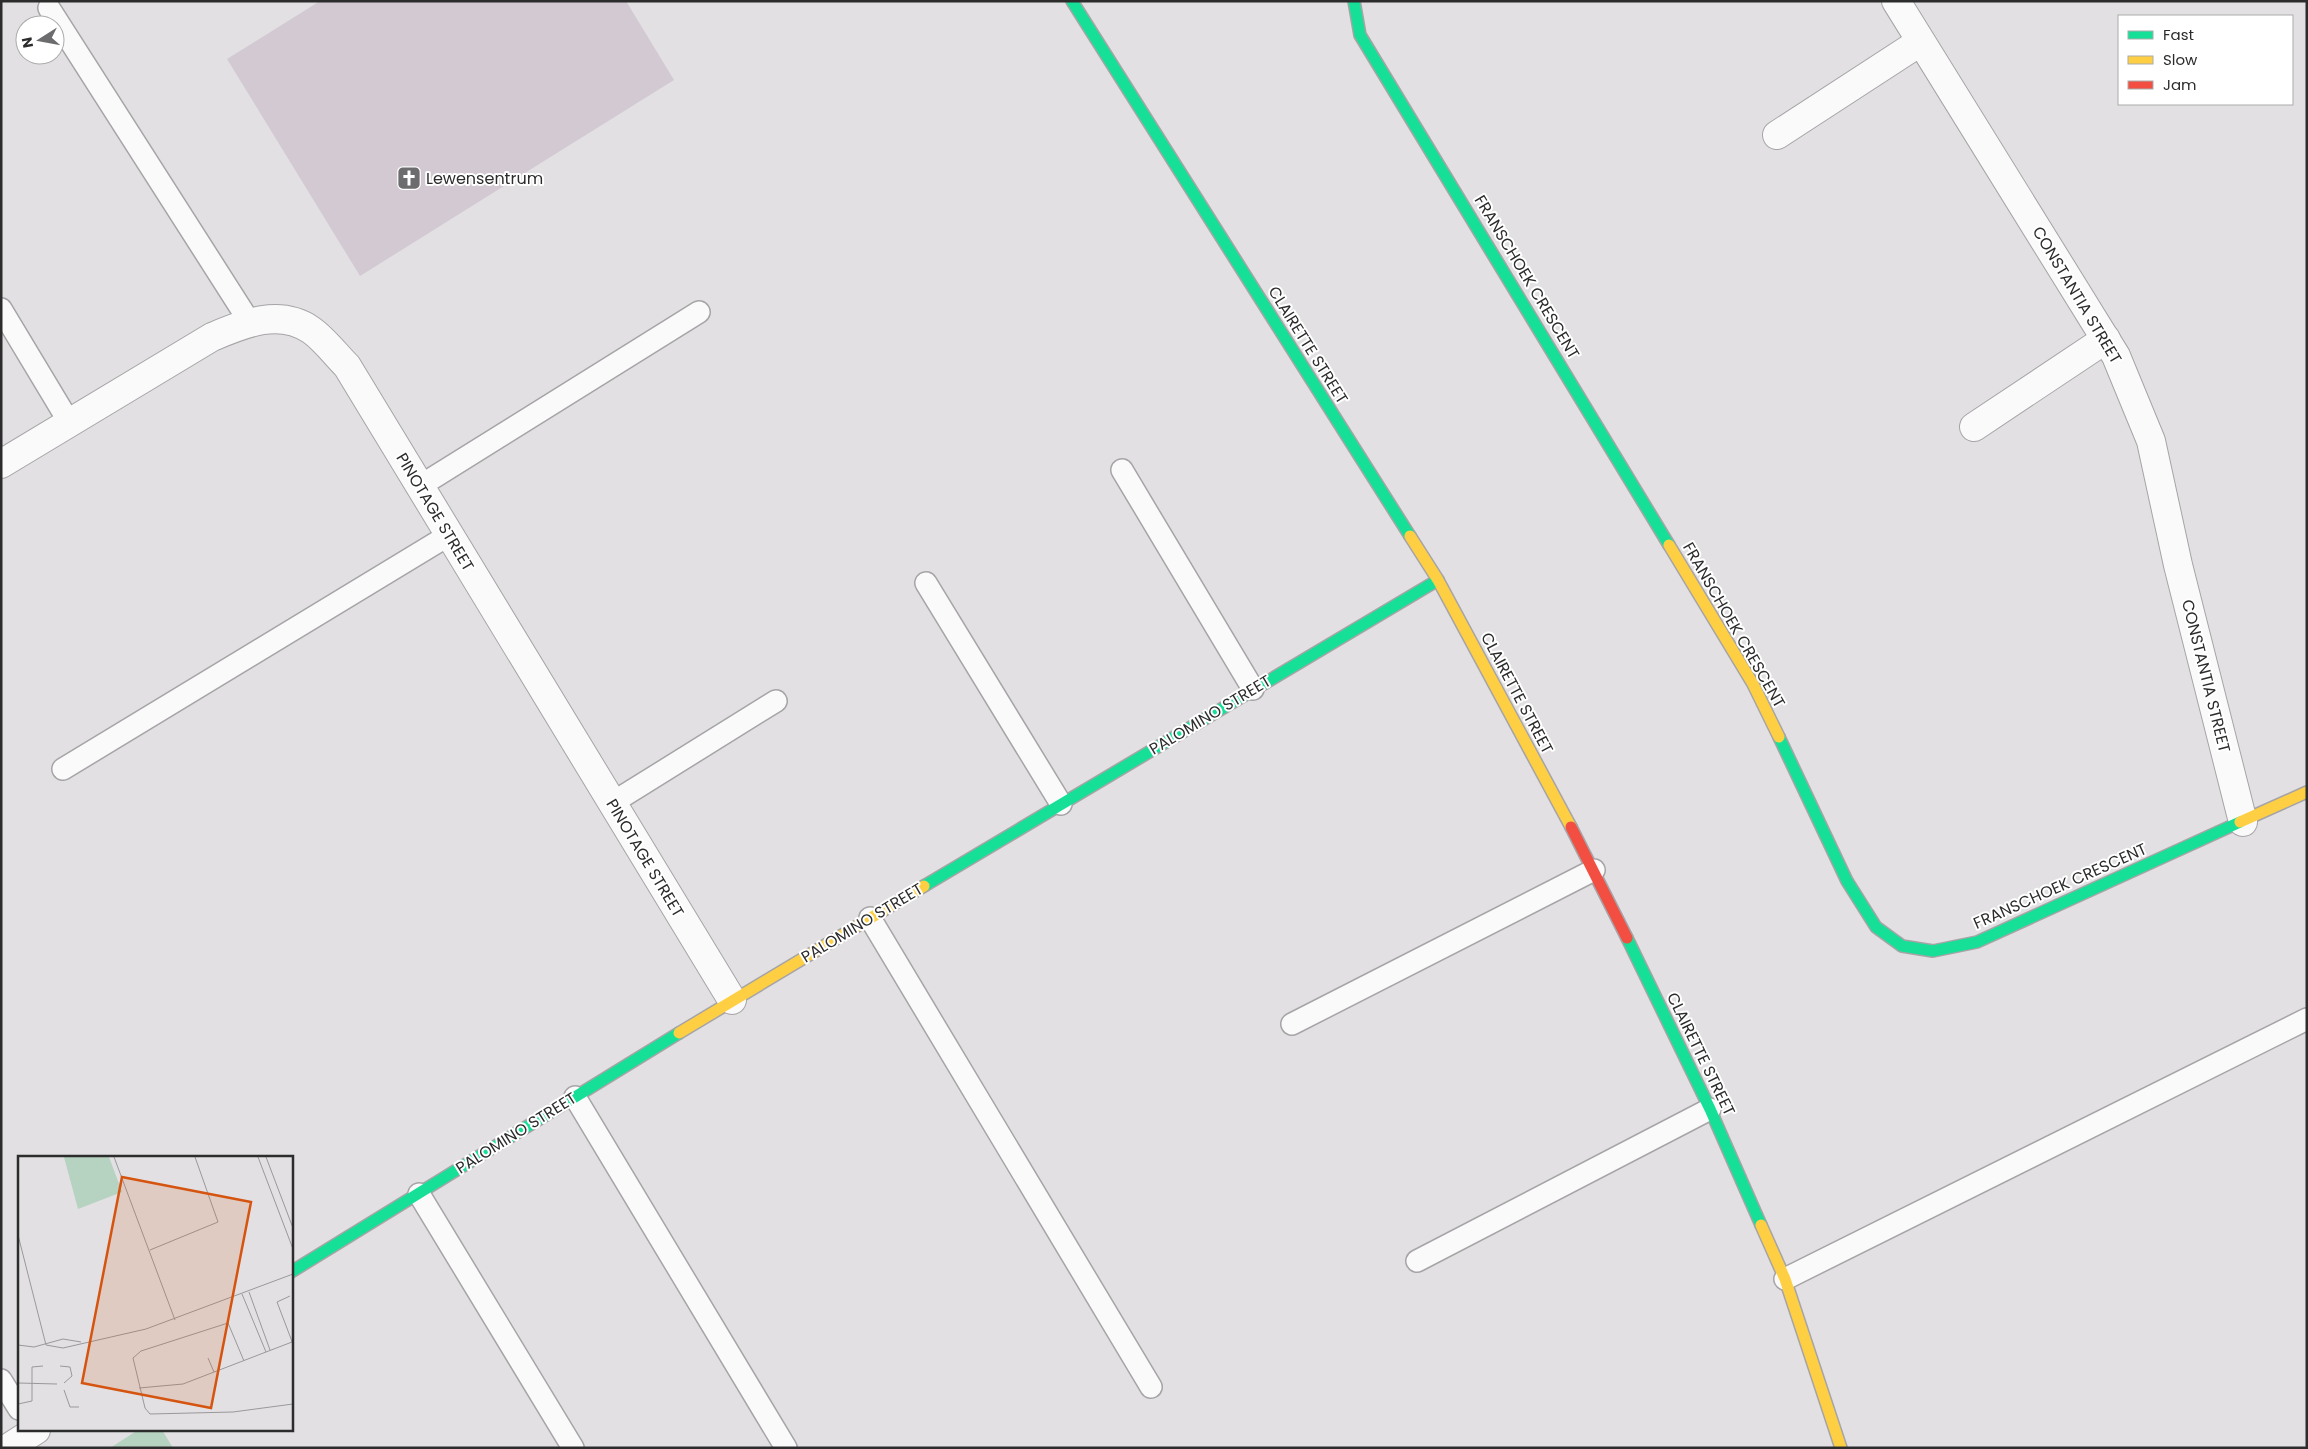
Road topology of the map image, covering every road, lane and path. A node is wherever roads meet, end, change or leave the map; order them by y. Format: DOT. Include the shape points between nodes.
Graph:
graph roads {
  1 [pos="1072,1"];
  2 [pos="1354,1"];
  3 [pos="1896,1"];
  4 [pos="49,8"];
  5 [pos="1920,42"];
  6 [pos="1777,135"];
  7 [pos="1,309"];
  8 [pos="699,312"];
  9 [pos="249,321"];
  10 [pos="2106,339"];
  11 [pos="69,422"];
  12 [pos="1974,427"];
  13 [pos="1,464"];
  14 [pos="1122,470"];
  15 [pos="420,486"];
  16 [pos="449,535"];
  17 [pos="1438,580"];
  18 [pos="926,583"];
  19 [pos="1253,689"];
  20 [pos="776,700"];
  21 [pos="63,769"];
  22 [pos="2307,792"];
  23 [pos="612,803"];
  24 [pos="1061,804"];
  25 [pos="2243,822"];
  26 [pos="1594,870"];
  27 [pos="870,918"];
  28 [pos="732,1000"];
  29 [pos="2307,1019"];
  30 [pos="1292,1024"];
  31 [pos="575,1097"];
  32 [pos="1710,1109"];
  33 [pos="419,1194"];
  34 [pos="1416,1261"];
  35 [pos="292,1271"];
  36 [pos="1785,1279"];
  37 [pos="1,1380"];
  38 [pos="1151,1387"];
  39 [pos="18,1407"];
  40 [pos="32,1432"];
  41 [pos="8,1448"];
  42 [pos="573,1448"];
  43 [pos="786,1448"];
  44 [pos="1841,1448"];
  1 -- 17 [label="street, CLAIRETTE STREET"];
  2 -- 25 [label="street, FRANSCHOEK CRESCENT" via="1360,35 1753,684 1847,881 1876,926 1902,946 1933,951 1977,942"];
  3 -- 5 [label="street, CONSTANTIA STREET"];
  4 -- 9 [label="lane"];
  5 -- 6 [label="street"];
  5 -- 10 [label="street, CONSTANTIA STREET"];
  7 -- 11 [label="lane"];
  8 -- 15 [label="lane"];
  9 -- 11 [label="street, PINOTAGE STREET" via="212,337"];
  9 -- 15 [label="street, PINOTAGE STREET" via="283,319 311,330 347,366"];
  10 -- 12 [label="street"];
  10 -- 25 [label="street, CONSTANTIA STREET" via="2151,441 2178,565"];
  11 -- 13 [label="street, PINOTAGE STREET"];
  14 -- 19 [label="lane"];
  15 -- 16 [label="street, PINOTAGE STREET"];
  16 -- 21 [label="lane"];
  16 -- 23 [label="street, PINOTAGE STREET"];
  17 -- 19 [label="street, PALOMINO STREET"];
  17 -- 26 [label="street, CLAIRETTE STREET"];
  18 -- 24 [label="lane"];
  19 -- 24 [label="street, PALOMINO STREET"];
  20 -- 23 [label="lane"];
  22 -- 25 [label="street, FRANSCHOEK CRESCENT"];
  23 -- 28 [label="street, PINOTAGE STREET"];
  24 -- 27 [label="street, PALOMINO STREET"];
  26 -- 30 [label="lane"];
  26 -- 32 [label="street, CLAIRETTE STREET"];
  27 -- 28 [label="street, PALOMINO STREET"];
  27 -- 38 [label="lane"];
  28 -- 31 [label="street, PALOMINO STREET"];
  29 -- 36 [label="lane"];
  31 -- 33 [label="street, PALOMINO STREET"];
  31 -- 43 [label="lane"];
  32 -- 34 [label="lane"];
  32 -- 36 [label="street, CLAIRETTE STREET"];
  33 -- 35 [label="street, PALOMINO STREET"];
  33 -- 42 [label="lane"];
  36 -- 44 [label="street, CLAIRETTE STREET"];
  37 -- 39 [label="lane"];
  40 -- 41 [label="street"];
}
